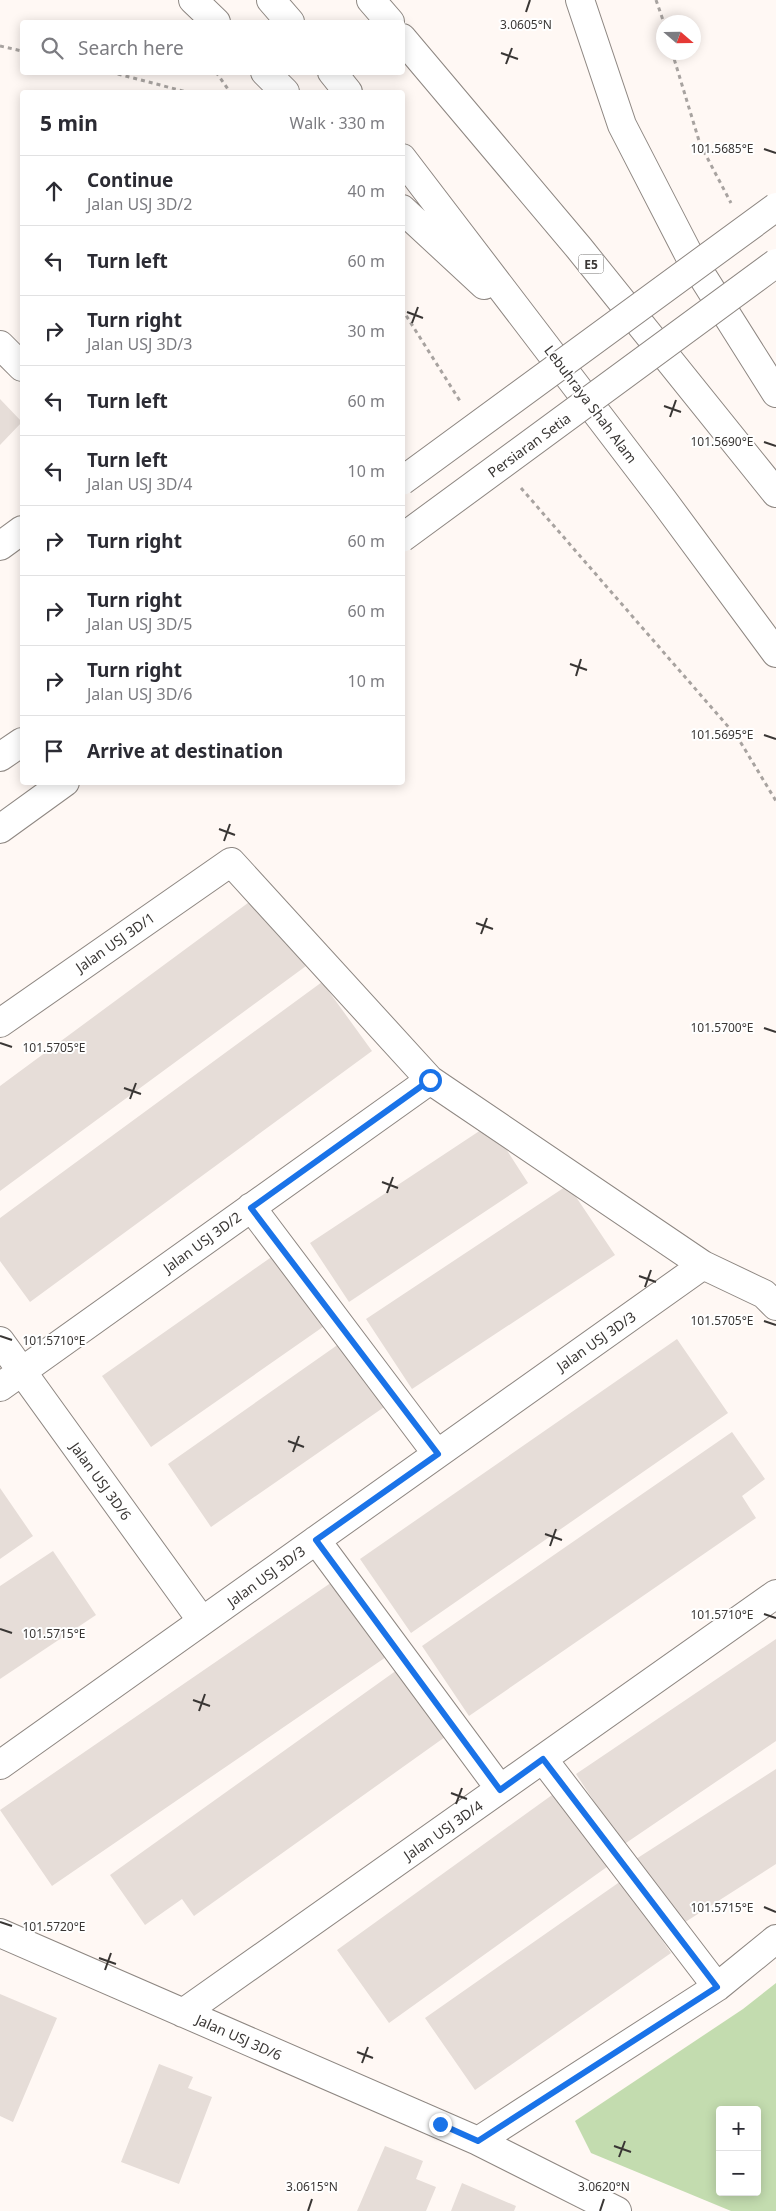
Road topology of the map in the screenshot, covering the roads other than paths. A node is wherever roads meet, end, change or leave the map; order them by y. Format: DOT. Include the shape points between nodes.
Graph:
graph roads {
  1 [pos="193,0"];
  2 [pos="271,0"];
  3 [pos="371,0"];
  4 [pos="580,0"];
  5 [pos="214,20"];
  6 [pos="288,20"];
  7 [pos="388,20"];
  8 [pos="405,42"];
  9 [pos="269,75"];
  10 [pos="334,75"];
  11 [pos="283,90"];
  12 [pos="346,90"];
  13 [pos="405,162"];
  14 [pos="776,207"];
  15 [pos="405,212"];
  16 [pos="776,263"];
  17 [pos="543,342"];
  18 [pos="0,344"];
  19 [pos="20,365"];
  20 [pos="776,393"];
  21 [pos="405,478"];
  22 [pos="776,492"];
  23 [pos="20,531"];
  24 [pos="405,536"];
  25 [pos="0,546"];
  26 [pos="776,653"];
  27 [pos="20,743"];
  28 [pos="0,757"];
  29 [pos="61,785"];
  30 [pos="0,829"];
  31 [pos="0,1023"];
  32 [pos="430,1080"];
  33 [pos="251,1208"];
  34 [pos="703,1265"];
  35 [pos="776,1306"];
  36 [pos="0,1341"];
  37 [pos="22,1372"];
  38 [pos="0,1387"];
  39 [pos="438,1454"];
  40 [pos="316,1540"];
  41 [pos="776,1594"];
  42 [pos="202,1621"];
  43 [pos="543,1759"];
  44 [pos="0,1765"];
  45 [pos="500,1790"];
  46 [pos="0,1933"];
  47 [pos="776,1939"];
  48 [pos="717,1987"];
  49 [pos="183,2013"];
  50 [pos="478,2141"];
  51 [pos="617,2211"];
  1 -- 5 [label="main road"];
  2 -- 6 [label="main road"];
  3 -- 7 [label="main road"];
  4 -- 20 [label="main road" via="622,125 689,255"];
  8 -- 22 [label="main road, E5" via="579,248"];
  9 -- 11 [label="main road"];
  10 -- 12 [label="main road"];
  13 -- 17 [label="main road, Lebuhraya Shah Alam"];
  14 -- 21 [label="main road, bridge"];
  15 -- 17 [label="main road"];
  16 -- 24 [label="main road, Persiaran Setia, bridge"];
  17 -- 26 [label="main road, Lebuhraya Shah Alam"];
  18 -- 19 [label="main road"];
  23 -- 25 [label="main road"];
  27 -- 28 [label="main road"];
  29 -- 30 [label="main road"];
  31 -- 32 [label="main road, Jalan USJ 3D/1" via="231,862"];
  32 -- 33 [label="main road, Jalan USJ 3D/2"];
  32 -- 34 [label="main road"];
  33 -- 37 [label="main road, Jalan USJ 3D/2"];
  33 -- 39 [label="main road"];
  34 -- 35 [label="main road" via="764,1294"];
  34 -- 39 [label="main road, Jalan USJ 3D/3"];
  36 -- 37 [label="main road, Jalan USJ 3D/6"];
  37 -- 38 [label="main road, Jalan USJ 3D/2"];
  37 -- 42 [label="main road, Jalan USJ 3D/6"];
  39 -- 40 [label="main road, Jalan USJ 3D/3"];
  40 -- 42 [label="main road, Jalan USJ 3D/3"];
  40 -- 45 [label="main road"];
  41 -- 43 [label="main road, Jalan USJ 3D/4"];
  42 -- 44 [label="main road, Jalan USJ 3D/3"];
  43 -- 45 [label="main road, Jalan USJ 3D/4"];
  43 -- 48 [label="main road"];
  45 -- 49 [label="main road, Jalan USJ 3D/4"];
  46 -- 49 [label="main road, Jalan USJ 3D/6"];
  47 -- 48 [label="main road"];
  48 -- 50 [label="main road"];
  49 -- 50 [label="main road, Jalan USJ 3D/6"];
  50 -- 51 [label="main road, Jalan USJ 3D/6"];
}
